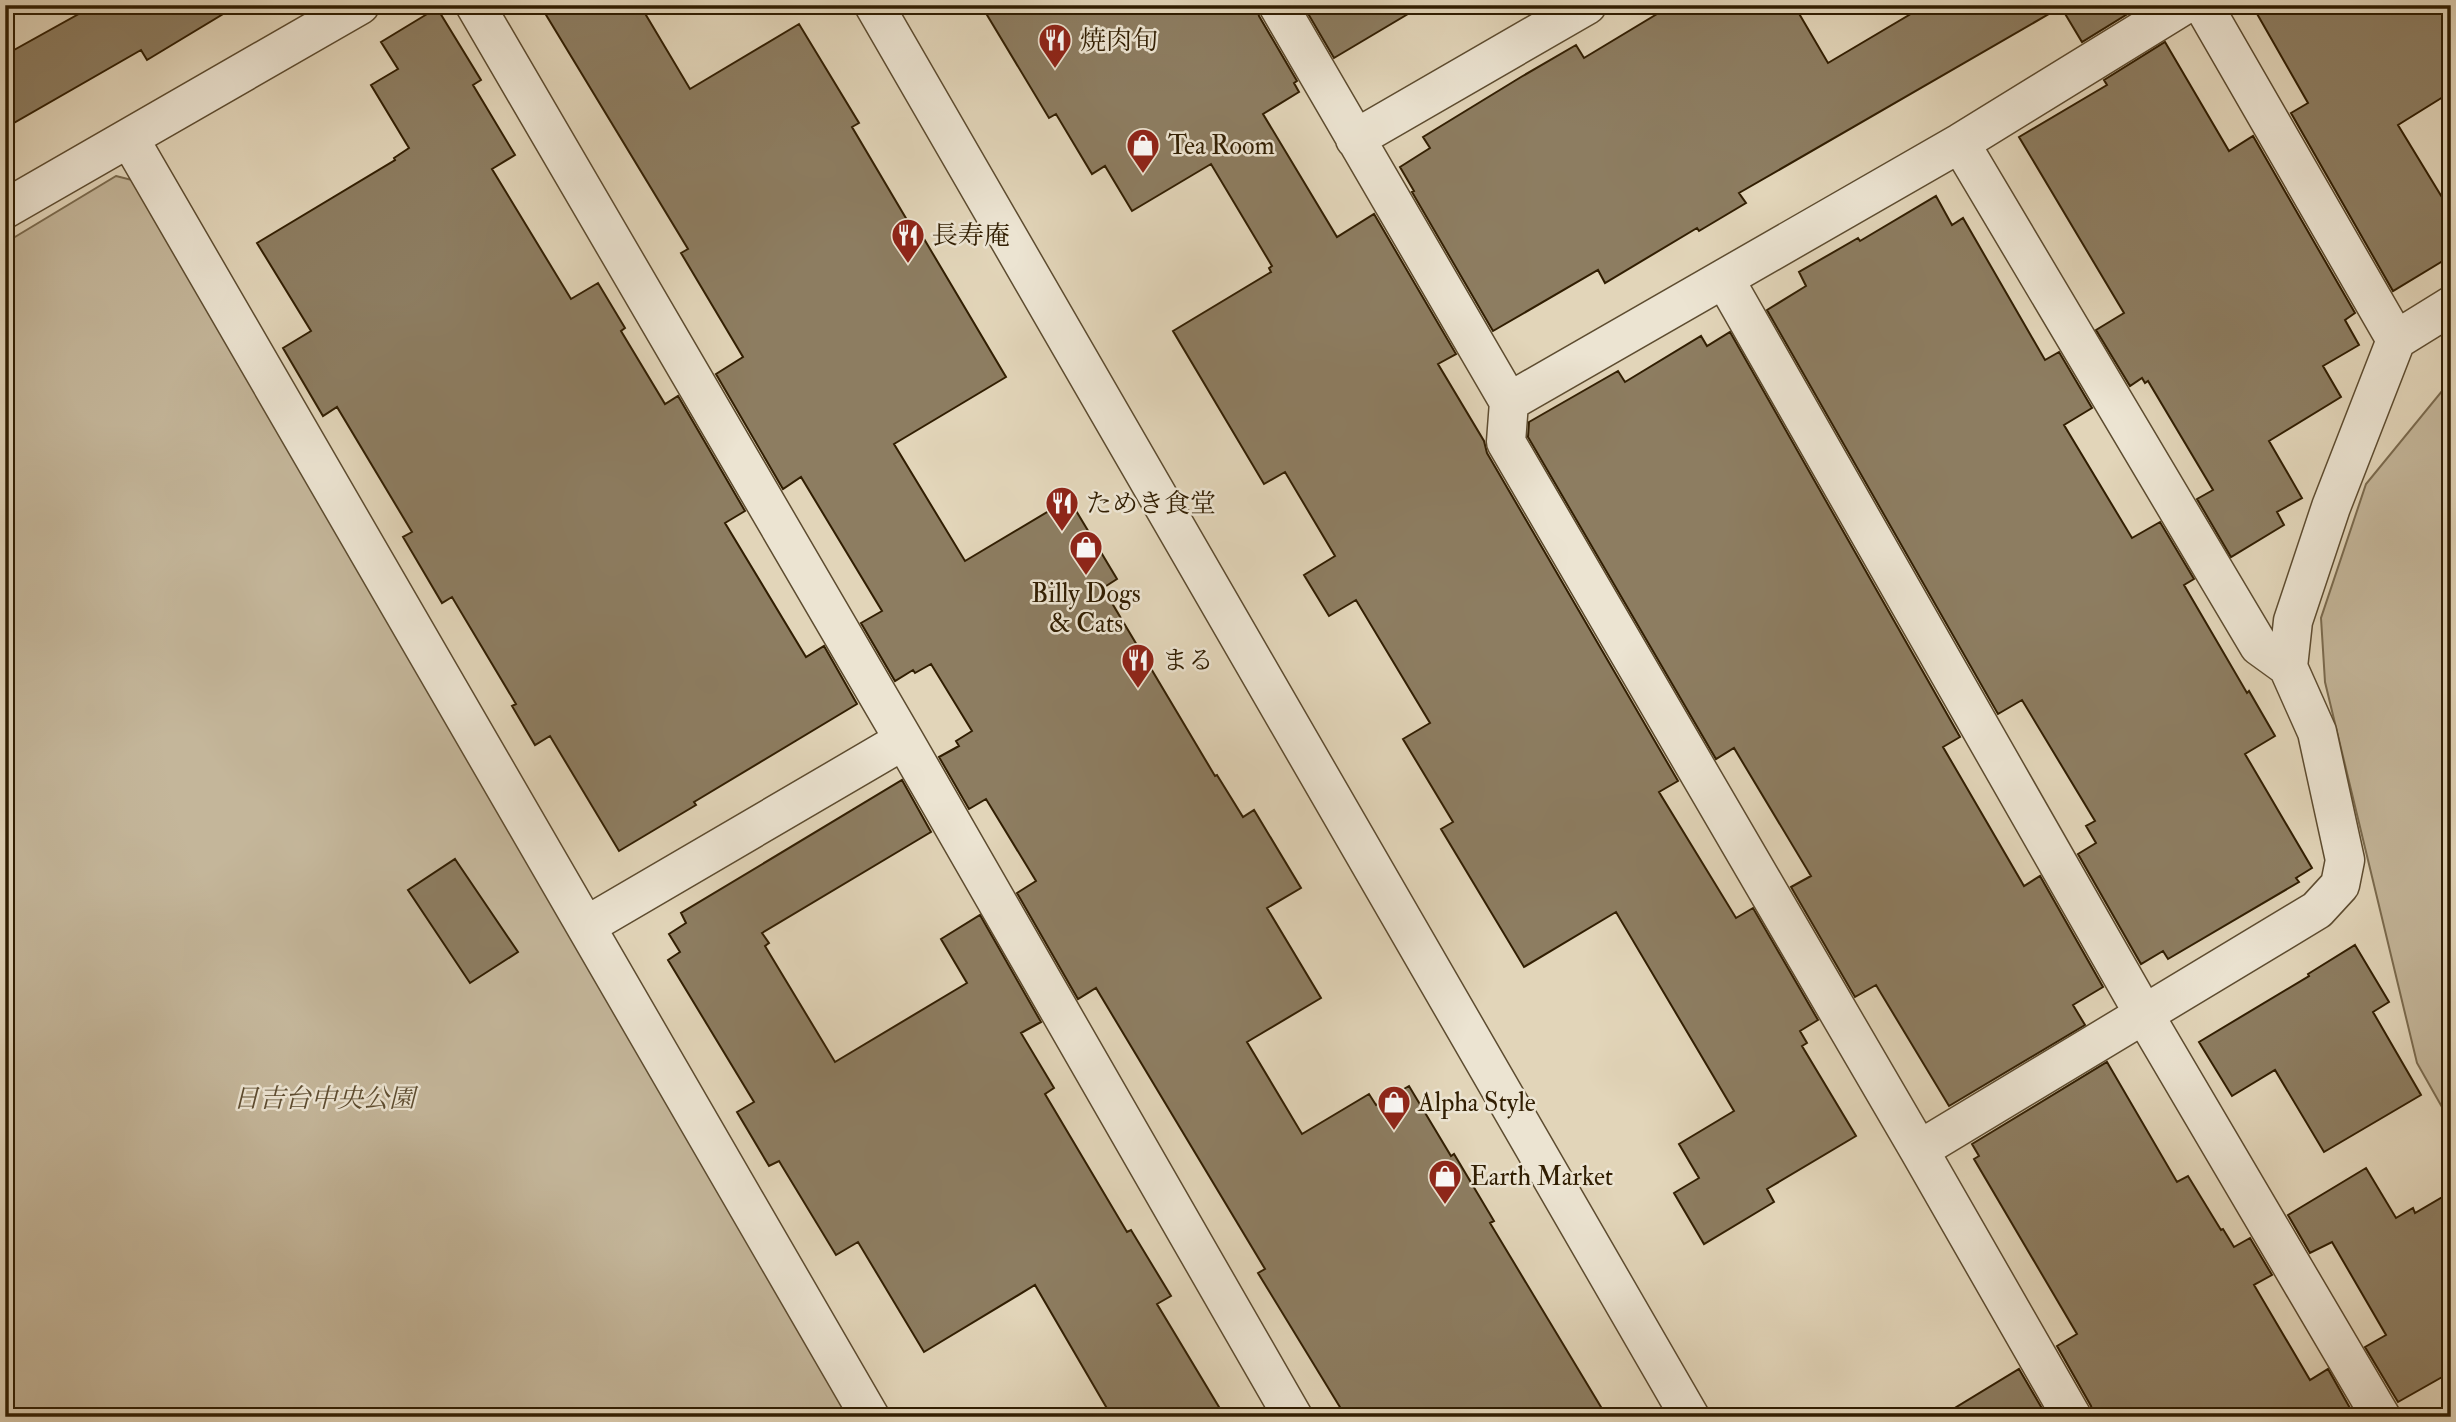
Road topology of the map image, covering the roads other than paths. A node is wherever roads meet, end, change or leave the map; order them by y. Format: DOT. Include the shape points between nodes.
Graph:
graph roads {
  1 [pos="360,5"];
  2 [pos="475,5"];
  3 [pos="874,5"];
  4 [pos="1278,5"];
  5 [pos="1587,5"];
  6 [pos="2184,5"];
  7 [pos="2203,5"];
  8 [pos="129,138"];
  9 [pos="1355,139"];
  10 [pos="1960,143"];
  11 [pos="5,209"];
  12 [pos="1725,280"];
  13 [pos="2451,306"];
  14 [pos="2396,341"];
  15 [pos="1509,402"];
  16 [pos="2288,667"];
  17 [pos="904,740"];
  18 [pos="586,926"];
  19 [pos="2145,1016"];
  20 [pos="1919,1150"];
  21 [pos="870,1417"];
  22 [pos="1293,1417"];
  23 [pos="1690,1417"];
  24 [pos="2072,1417"];
  25 [pos="2381,1417"];
  1 -- 8 [label="street"];
  2 -- 17 [label="street"];
  3 -- 23 [label="street"];
  4 -- 9 [label="street"];
  5 -- 9 [label="street"];
  6 -- 10 [label="street"];
  7 -- 14 [label="street"];
  8 -- 11 [label="street"];
  8 -- 18 [label="street"];
  9 -- 15 [label="street"];
  10 -- 12 [label="street"];
  10 -- 16 [label="street" via="2259,646"];
  12 -- 15 [label="street"];
  12 -- 19 [label="street"];
  13 -- 14 [label="street"];
  14 -- 16 [label="street" via="2331,507 2293,621"];
  15 -- 20 [label="street" via="1506,442"];
  16 -- 19 [label="street" via="2317,732 2345,860 2340,885 2317,910"];
  17 -- 18 [label="street"];
  17 -- 22 [label="street"];
  18 -- 21 [label="street"];
  19 -- 20 [label="street"];
  19 -- 25 [label="street"];
  20 -- 24 [label="street"];
}
